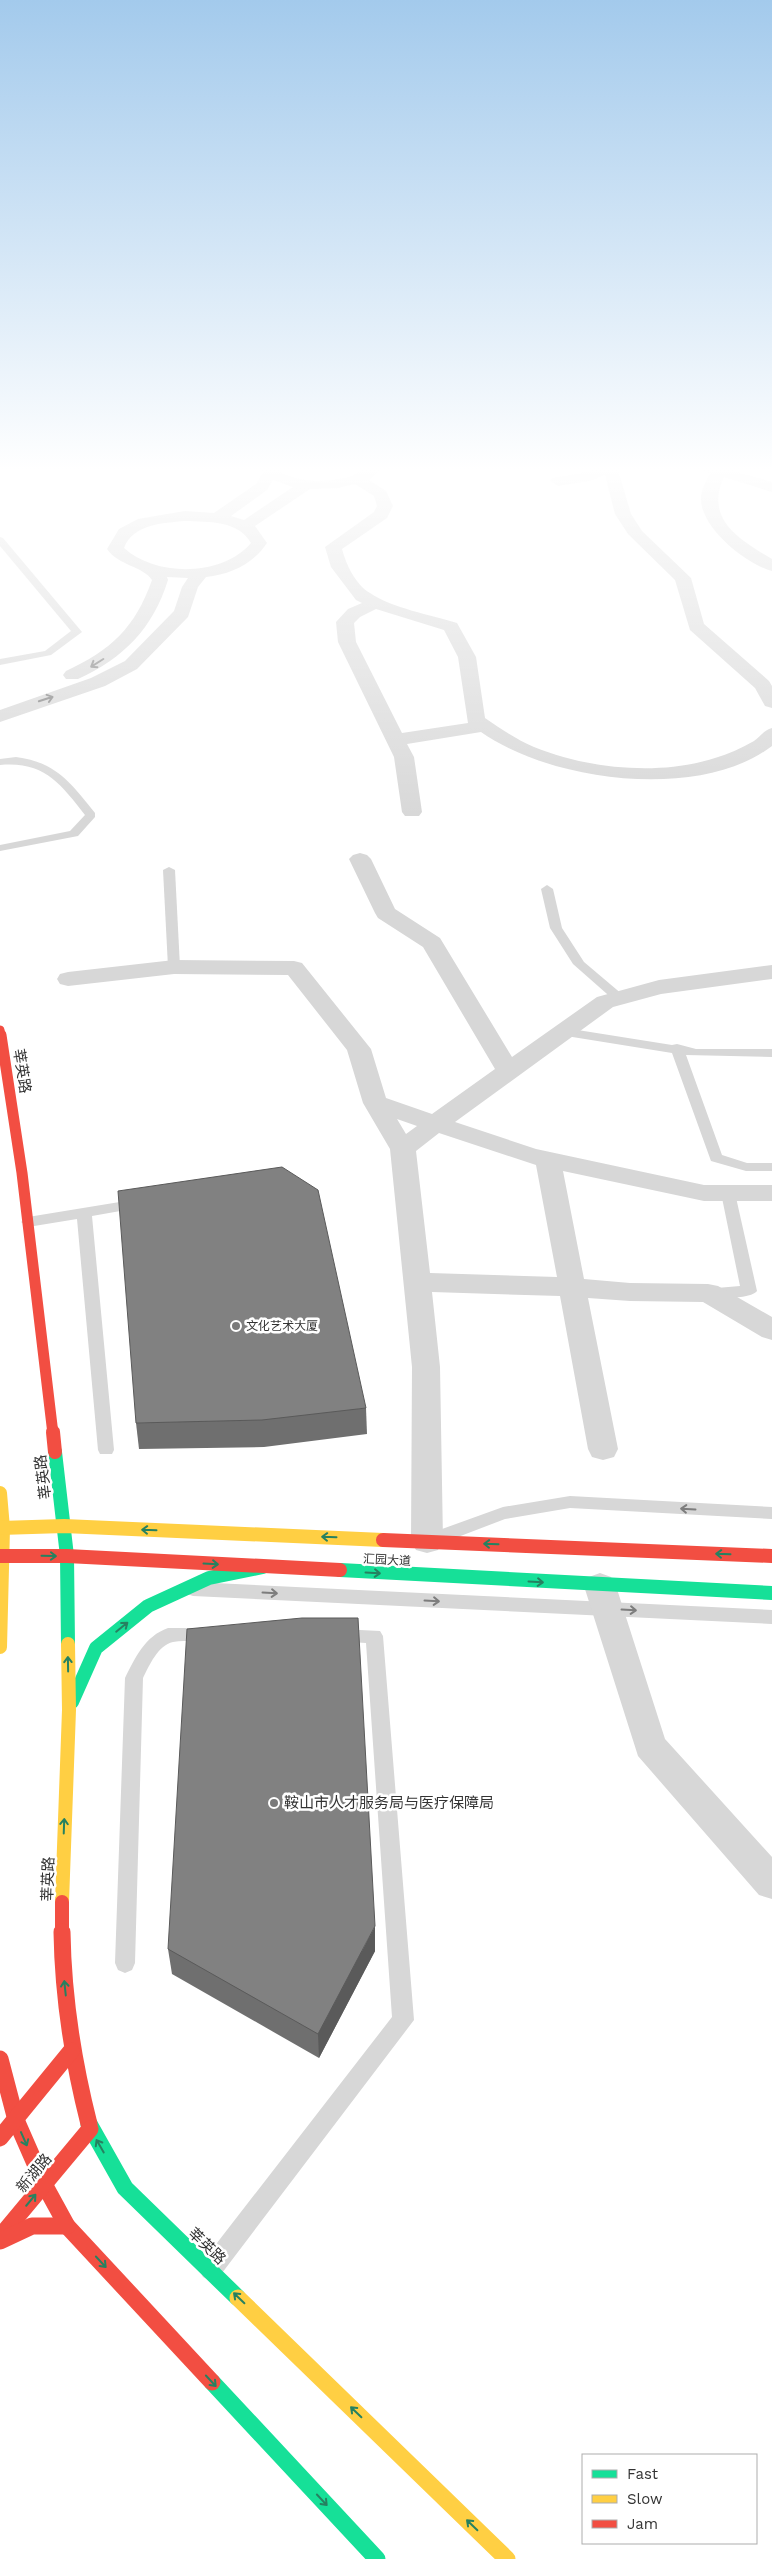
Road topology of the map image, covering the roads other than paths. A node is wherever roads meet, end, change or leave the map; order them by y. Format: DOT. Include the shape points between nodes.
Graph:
graph roads {
  1 [pos="38,585"];
  2 [pos="159,585"];
  3 [pos="191,585"];
  4 [pos="354,585"];
  5 [pos="686,585"];
  6 [pos="375,603"];
  7 [pos="0,650"];
  8 [pos="4,661"];
  9 [pos="9,695"];
  10 [pos="772,702"];
  11 [pos="0,716"];
  12 [pos="485,726"];
  13 [pos="396,740"];
  14 [pos="768,742"];
  15 [pos="0,762"];
  16 [pos="412,812"];
  17 [pos="0,848"];
  18 [pos="360,859"];
  19 [pos="169,870"];
  20 [pos="547,890"];
  21 [pos="174,968"];
  22 [pos="772,972"];
  23 [pos="68,978"];
  24 [pos="619,998"];
  25 [pos="0,1030"];
  26 [pos="565,1032"];
  27 [pos="678,1048"];
  28 [pos="772,1053"];
  29 [pos="509,1071"];
  30 [pos="374,1103"];
  31 [pos="436,1124"];
  32 [pos="404,1149"];
  33 [pos="548,1160"];
  34 [pos="772,1166"];
  35 [pos="728,1193"];
  36 [pos="772,1193"];
  37 [pos="151,1202"];
  38 [pos="84,1213"];
  39 [pos="28,1222"];
  40 [pos="417,1282"];
  41 [pos="572,1287"];
  42 [pos="708,1293"];
  43 [pos="772,1330"];
  44 [pos="603,1449"];
  45 [pos="106,1450"];
  46 [pos="0,1493"];
  47 [pos="772,1513"];
  48 [pos="64,1526"];
  49 [pos="2,1528"];
  50 [pos="427,1541"];
  51 [pos="1,1556"];
  52 [pos="67,1556"];
  53 [pos="772,1556"];
  54 [pos="263,1567"];
  55 [pos="1,1580"];
  56 [pos="186,1589"];
  57 [pos="772,1593"];
  58 [pos="604,1597"];
  59 [pos="772,1617"];
  60 [pos="227,1635"];
  61 [pos="325,1636"];
  62 [pos="0,1647"];
  63 [pos="68,1710"];
  64 [pos="772,1883"];
  65 [pos="125,1963"];
  66 [pos="71,2051"];
  67 [pos="0,2059"];
  68 [pos="16,2120"];
  69 [pos="90,2129"];
  70 [pos="0,2138"];
  71 [pos="44,2184"];
  72 [pos="67,2226"];
  73 [pos="0,2239"];
  74 [pos="210,2270"];
  75 [pos="377,2559"];
  76 [pos="507,2559"];
  1 -- 8 [label="lane" via="77,632 48,653"];
  2 -- 9 [label="street, one-way" via="154,602 137,631 97,664 46,686"];
  11 -- 3 [label="street, one-way" via="98,682 132,666 182,613"];
  4 -- 6 [label="street" via="362,596"];
  5 -- 10 [label="street" via="696,626 762,685"];
  6 -- 12 [label="street" via="451,627 467,657 476,720"];
  6 -- 13 [label="street" via="354,613 345,622 347,642"];
  7 -- 8 [label="lane"];
  12 -- 13 [label="street"];
  12 -- 14 [label="street" via="533,753 630,773 702,769 728,762"];
  13 -- 16 [label="street" via="404,757"];
  15 -- 17 [label="lane" via="21,760 40,763 62,779 91,815 74,834"];
  18 -- 29 [label="street" via="386,913 432,943"];
  19 -- 21 [label="lane"];
  20 -- 24 [label="lane" via="556,928 579,964"];
  21 -- 23 [label="street"];
  21 -- 30 [label="street" via="294,968 359,1049"];
  22 -- 24 [label="street" via="659,987"];
  24 -- 26 [label="street" via="605,1002"];
  25 -- 39 [label="main road, 莘英路"];
  26 -- 27 [label="lane"];
  26 -- 29 [label="street"];
  27 -- 28 [label="lane" via="696,1052"];
  27 -- 34 [label="lane" via="716,1158 746,1167"];
  29 -- 31 [label="street"];
  30 -- 31 [label="street"];
  30 -- 32 [label="street"];
  31 -- 32 [label="street"];
  31 -- 33 [label="street"];
  32 -- 40 [label="street"];
  33 -- 35 [label="street" via="704,1193"];
  33 -- 41 [label="street"];
  35 -- 36 [label="street"];
  35 -- 42 [label="lane" via="750,1290"];
  37 -- 38 [label="lane"];
  38 -- 39 [label="lane"];
  38 -- 45 [label="lane"];
  39 -- 48 [label="main road, 莘英路"];
  40 -- 41 [label="street"];
  40 -- 50 [label="street" via="426,1366"];
  41 -- 42 [label="street"];
  41 -- 44 [label="street"];
  42 -- 43 [label="street"];
  46 -- 49 [label="main road"];
  47 -- 50 [label="lane, one-way" via="570,1502 502,1513"];
  48 -- 49 [label="main road, 汇园大道"];
  50 -- 48 [label="main road, 汇园大道, one-way"];
  48 -- 52 [label="main road, 莘英路"];
  49 -- 51 [label="main road"];
  53 -- 50 [label="main road, 汇园大道, one-way"];
  51 -- 52 [label="main road, 汇园大道, one-way"];
  51 -- 55 [label="main road"];
  52 -- 54 [label="main road, 汇园大道, one-way"];
  63 -- 52 [label="main road, 莘英路, one-way"];
  54 -- 56 [label="main road" via="209,1578"];
  54 -- 58 [label="main road, 汇园大道, one-way"];
  55 -- 62 [label="main road"];
  56 -- 58 [label="lane, one-way"];
  63 -- 56 [label="main road, one-way" via="96,1648 148,1606"];
  57 -- 58 [label="main road, 汇园大道"];
  58 -- 59 [label="lane, one-way"];
  58 -- 64 [label="street" via="650,1746"];
  60 -- 65 [label="lane" via="168,1635 147,1652 134,1678"];
  61 -- 74 [label="lane" via="374,1636 403,2020"];
  66 -- 63 [label="main road, 莘英路, one-way" via="60,1943"];
  66 -- 68 [label="main road"];
  66 -- 69 [label="main road, 莘英路"];
  67 -- 68 [label="main road"];
  68 -- 70 [label="main road"];
  68 -- 71 [label="main road, one-way"];
  69 -- 71 [label="main road, 新湖路"];
  74 -- 69 [label="main road, 莘英路, one-way" via="125,2188"];
  71 -- 72 [label="main road"];
  73 -- 71 [label="main road, 新湖路, one-way"];
  72 -- 73 [label="main road" via="46,2223 24,2226"];
  72 -- 75 [label="main road, one-way"];
  76 -- 74 [label="main road, 莘英路, one-way"];
}
